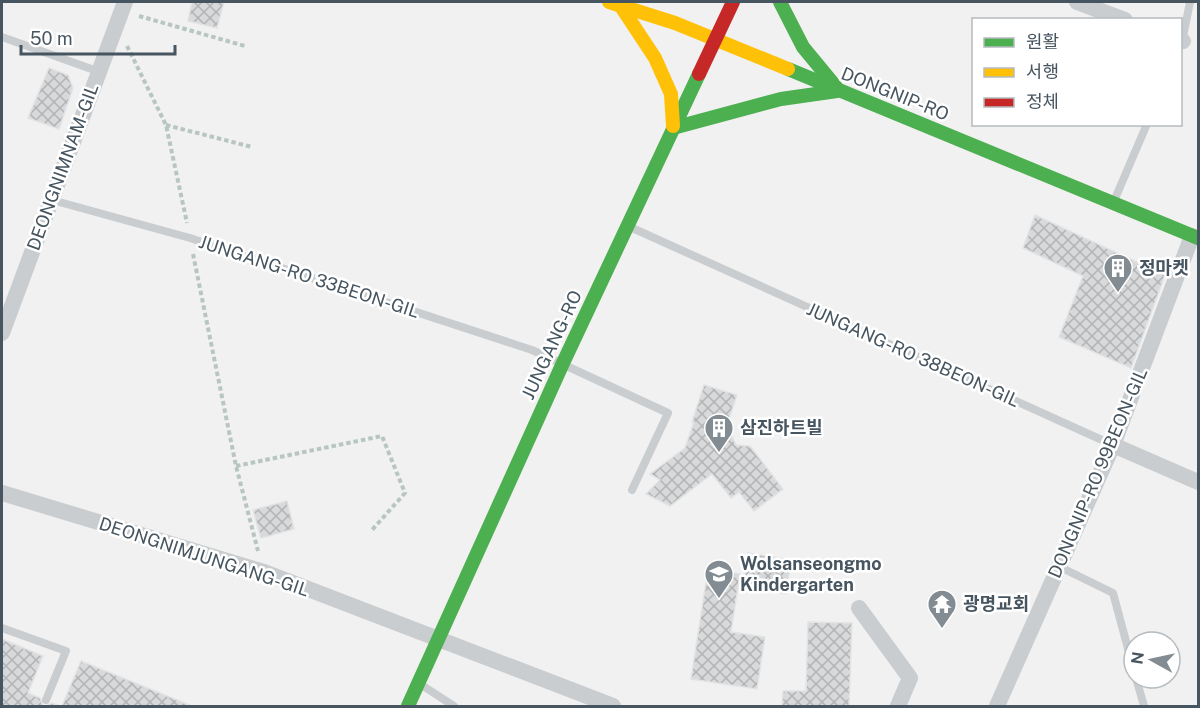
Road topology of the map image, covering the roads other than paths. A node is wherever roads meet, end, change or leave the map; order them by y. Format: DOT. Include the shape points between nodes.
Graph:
graph roads {
  1 [pos="733,2"];
  2 [pos="780,2"];
  3 [pos="1077,2"];
  4 [pos="1190,2"];
  5 [pos="620,3"];
  6 [pos="120,12"];
  7 [pos="1120,18"];
  8 [pos="2,38"];
  9 [pos="1182,38"];
  10 [pos="716,40"];
  11 [pos="98,71"];
  12 [pos="840,91"];
  13 [pos="1146,126"];
  14 [pos="673,128"];
  15 [pos="52,200"];
  16 [pos="1113,203"];
  17 [pos="628,226"];
  18 [pos="1195,237"];
  19 [pos="2,333"];
  20 [pos="563,363"];
  21 [pos="1113,445"];
  22 [pos="1198,482"];
  23 [pos="632,490"];
  24 [pos="2,493"];
  25 [pos="1060,567"];
  26 [pos="859,608"];
  27 [pos="2,628"];
  28 [pos="1123,630"];
  29 [pos="437,640"];
  30 [pos="418,683"];
  31 [pos="1139,690"];
  32 [pos="46,700"];
  33 [pos="587,701"];
  34 [pos="408,706"];
  35 [pos="454,706"];
  36 [pos="614,706"];
  37 [pos="898,706"];
  38 [pos="997,706"];
  39 [pos="1144,706"];
  1 -- 10 [label="main road, JUNGANG-RO"];
  2 -- 12 [label="main road" via="803,47"];
  3 -- 7 [label="street"];
  4 -- 9 [label="lane"];
  5 -- 10 [label="main road, DONGNIP-RO"];
  5 -- 14 [label="main road" via="671,94"];
  6 -- 11 [label="street, DEONGNIMNAM-GIL"];
  8 -- 11 [label="lane"];
  10 -- 12 [label="main road, DONGNIP-RO"];
  10 -- 14 [label="main road, JUNGANG-RO"];
  11 -- 15 [label="street, DEONGNIMNAM-GIL"];
  12 -- 14 [label="main road" via="781,99"];
  12 -- 16 [label="main road, DONGNIP-RO"];
  13 -- 16 [label="lane"];
  14 -- 17 [label="main road, JUNGANG-RO"];
  15 -- 19 [label="street, DEONGNIMNAM-GIL"];
  15 -- 20 [label="lane, JUNGANG-RO 33BEON-GIL" via="190,238"];
  16 -- 18 [label="main road, DONGNIP-RO"];
  17 -- 20 [label="main road, JUNGANG-RO"];
  17 -- 21 [label="lane, JUNGANG-RO 38BEON-GIL"];
  18 -- 21 [label="street, DONGNIP-RO 99BEON-GIL"];
  20 -- 23 [label="lane, JUNGANG-RO 33BEON-GIL" via="668,412"];
  20 -- 29 [label="main road, JUNGANG-RO"];
  21 -- 22 [label="street, JUNGANG-RO 38BEON-GIL"];
  21 -- 25 [label="street, DONGNIP-RO 99BEON-GIL"];
  24 -- 29 [label="street, DEONGNIMJUNGANG-GIL" via="264,572"];
  25 -- 28 [label="lane" via="1113,592"];
  25 -- 38 [label="street, DONGNIP-RO 99BEON-GIL"];
  26 -- 37 [label="street" via="910,678"];
  27 -- 32 [label="lane" via="66,651"];
  29 -- 30 [label="main road, JUNGANG-RO"];
  29 -- 33 [label="street, DEONGNIMJUNGANG-GIL"];
  30 -- 34 [label="main road, JUNGANG-RO"];
  30 -- 35 [label="lane"];
  31 -- 39 [label="lane"];
  33 -- 36 [label="street, DEONGNIMJUNGANG-GIL"];
}
